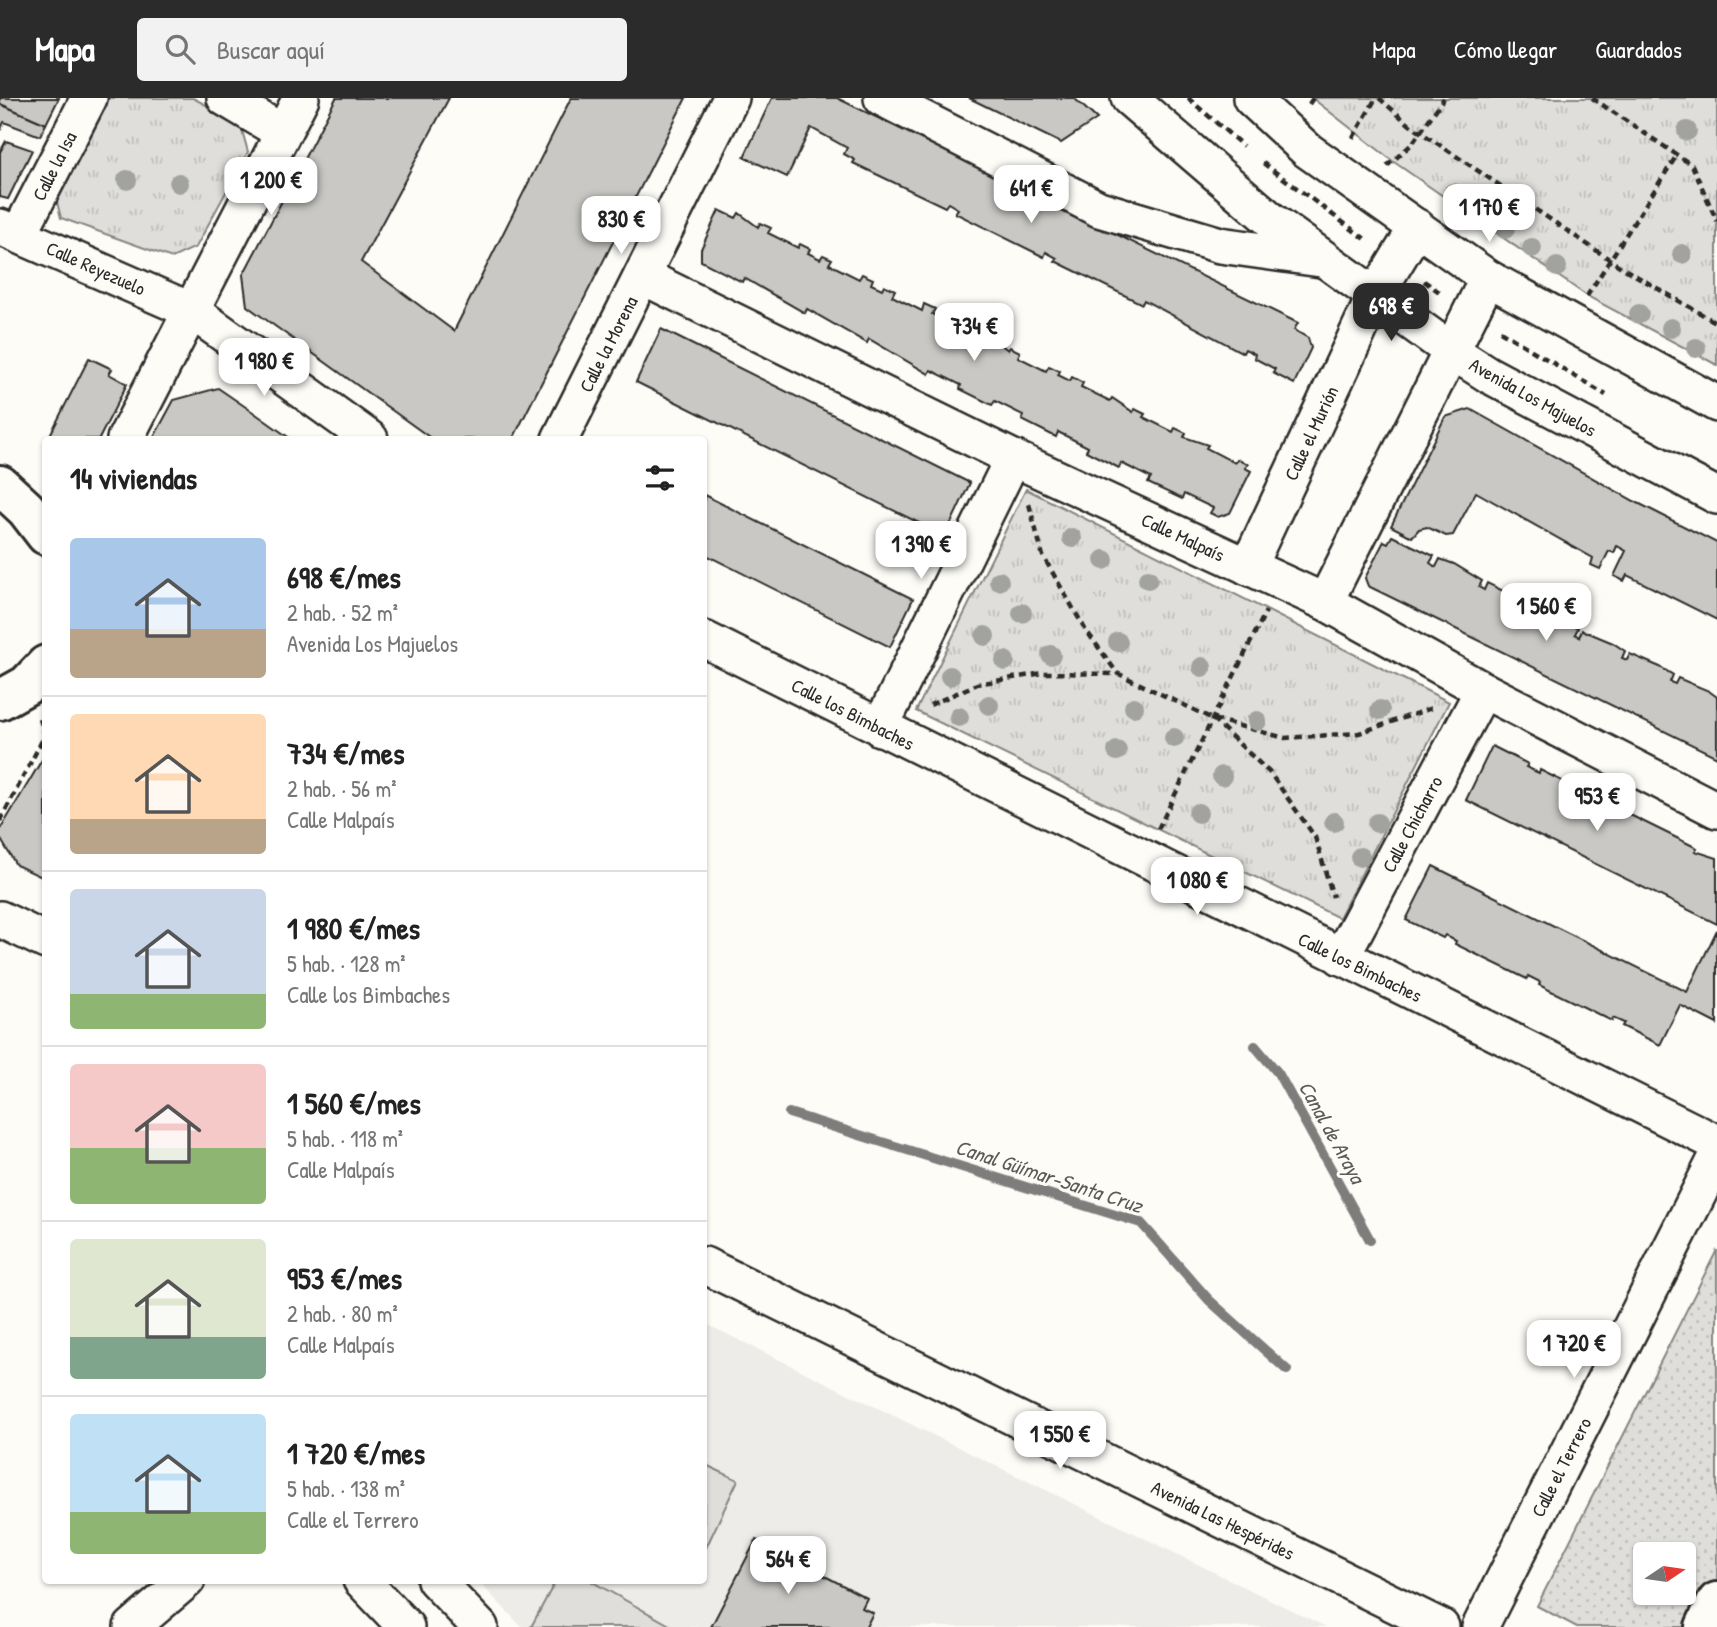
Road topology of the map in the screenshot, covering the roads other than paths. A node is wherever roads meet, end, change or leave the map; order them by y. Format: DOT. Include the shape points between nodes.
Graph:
graph roads {
  1 [pos="89,98"];
  2 [pos="225,98"];
  3 [pos="301,98"];
  4 [pos="731,98"];
  5 [pos="882,98"];
  6 [pos="1129,98"];
  7 [pos="1251,98"];
  8 [pos="282,132"];
  9 [pos="1417,227"];
  10 [pos="10,231"];
  11 [pos="1321,259"];
  12 [pos="642,276"];
  13 [pos="1488,278"];
  14 [pos="1376,296"];
  15 [pos="192,311"];
  16 [pos="1450,350"];
  17 [pos="1717,404"];
  18 [pos="127,436"];
  19 [pos="366,436"];
  20 [pos="562,436"];
  21 [pos="1013,458"];
  22 [pos="0,485"];
  23 [pos="1717,496"];
  24 [pos="42,530"];
  25 [pos="1248,567"];
  26 [pos="1325,602"];
  27 [pos="707,641"];
  28 [pos="1483,690"];
  29 [pos="880,728"];
  30 [pos="1717,810"];
  31 [pos="0,919"];
  32 [pos="42,939"];
  33 [pos="1341,957"];
  34 [pos="1717,1143"];
  35 [pos="1717,1157"];
  36 [pos="707,1266"];
  37 [pos="182,1584"];
  38 [pos="365,1584"];
  39 [pos="439,1584"];
  40 [pos="1717,1602"];
  41 [pos="132,1627"];
  42 [pos="406,1627"];
  43 [pos="480,1627"];
  44 [pos="1441,1627"];
  45 [pos="1480,1627"];
  46 [pos="1705,1627"];
  1 -- 10 [label="street, Calle la Isa"];
  2 -- 8 [label="street"];
  3 -- 8 [label="street"];
  4 -- 12 [label="street, Calle la Morena"];
  5 -- 11 [label="street" via="1099,209 1220,245"];
  6 -- 11 [label="street, Avenida Los Majuelos"];
  7 -- 9 [label="street" via="1307,150"];
  8 -- 15 [label="street"];
  9 -- 13 [label="street"];
  9 -- 14 [label="street, Calle el Murión"];
  10 -- 15 [label="street, Calle Reyezuelo"];
  11 -- 14 [label="street, Avenida Los Majuelos"];
  12 -- 20 [label="street, Calle la Morena"];
  12 -- 21 [label="street, Calle Malpaís"];
  13 -- 16 [label="street"];
  13 -- 17 [label="street"];
  14 -- 16 [label="street, Avenida Los Majuelos"];
  14 -- 25 [label="street, Calle el Murión"];
  15 -- 18 [label="street"];
  15 -- 19 [label="street"];
  16 -- 23 [label="street, Avenida Los Majuelos"];
  16 -- 26 [label="street"];
  21 -- 25 [label="street, Calle Malpaís"];
  21 -- 29 [label="street"];
  22 -- 24 [label="main road"];
  25 -- 26 [label="street, Calle Malpaís"];
  26 -- 28 [label="street, Calle Malpaís"];
  27 -- 29 [label="street, Calle los Bimbaches"];
  28 -- 30 [label="street, Calle Malpaís"];
  28 -- 33 [label="street, Calle Chicharro"];
  29 -- 33 [label="street, Calle los Bimbaches"];
  31 -- 32 [label="street"];
  33 -- 34 [label="street, Calle los Bimbaches"];
  35 -- 45 [label="street, Calle el Terrero"];
  36 -- 44 [label="street, Avenida Las Hespérides"];
  37 -- 41 [label="street"];
  38 -- 42 [label="street"];
  39 -- 43 [label="street"];
  40 -- 46 [label="main road"];
}
